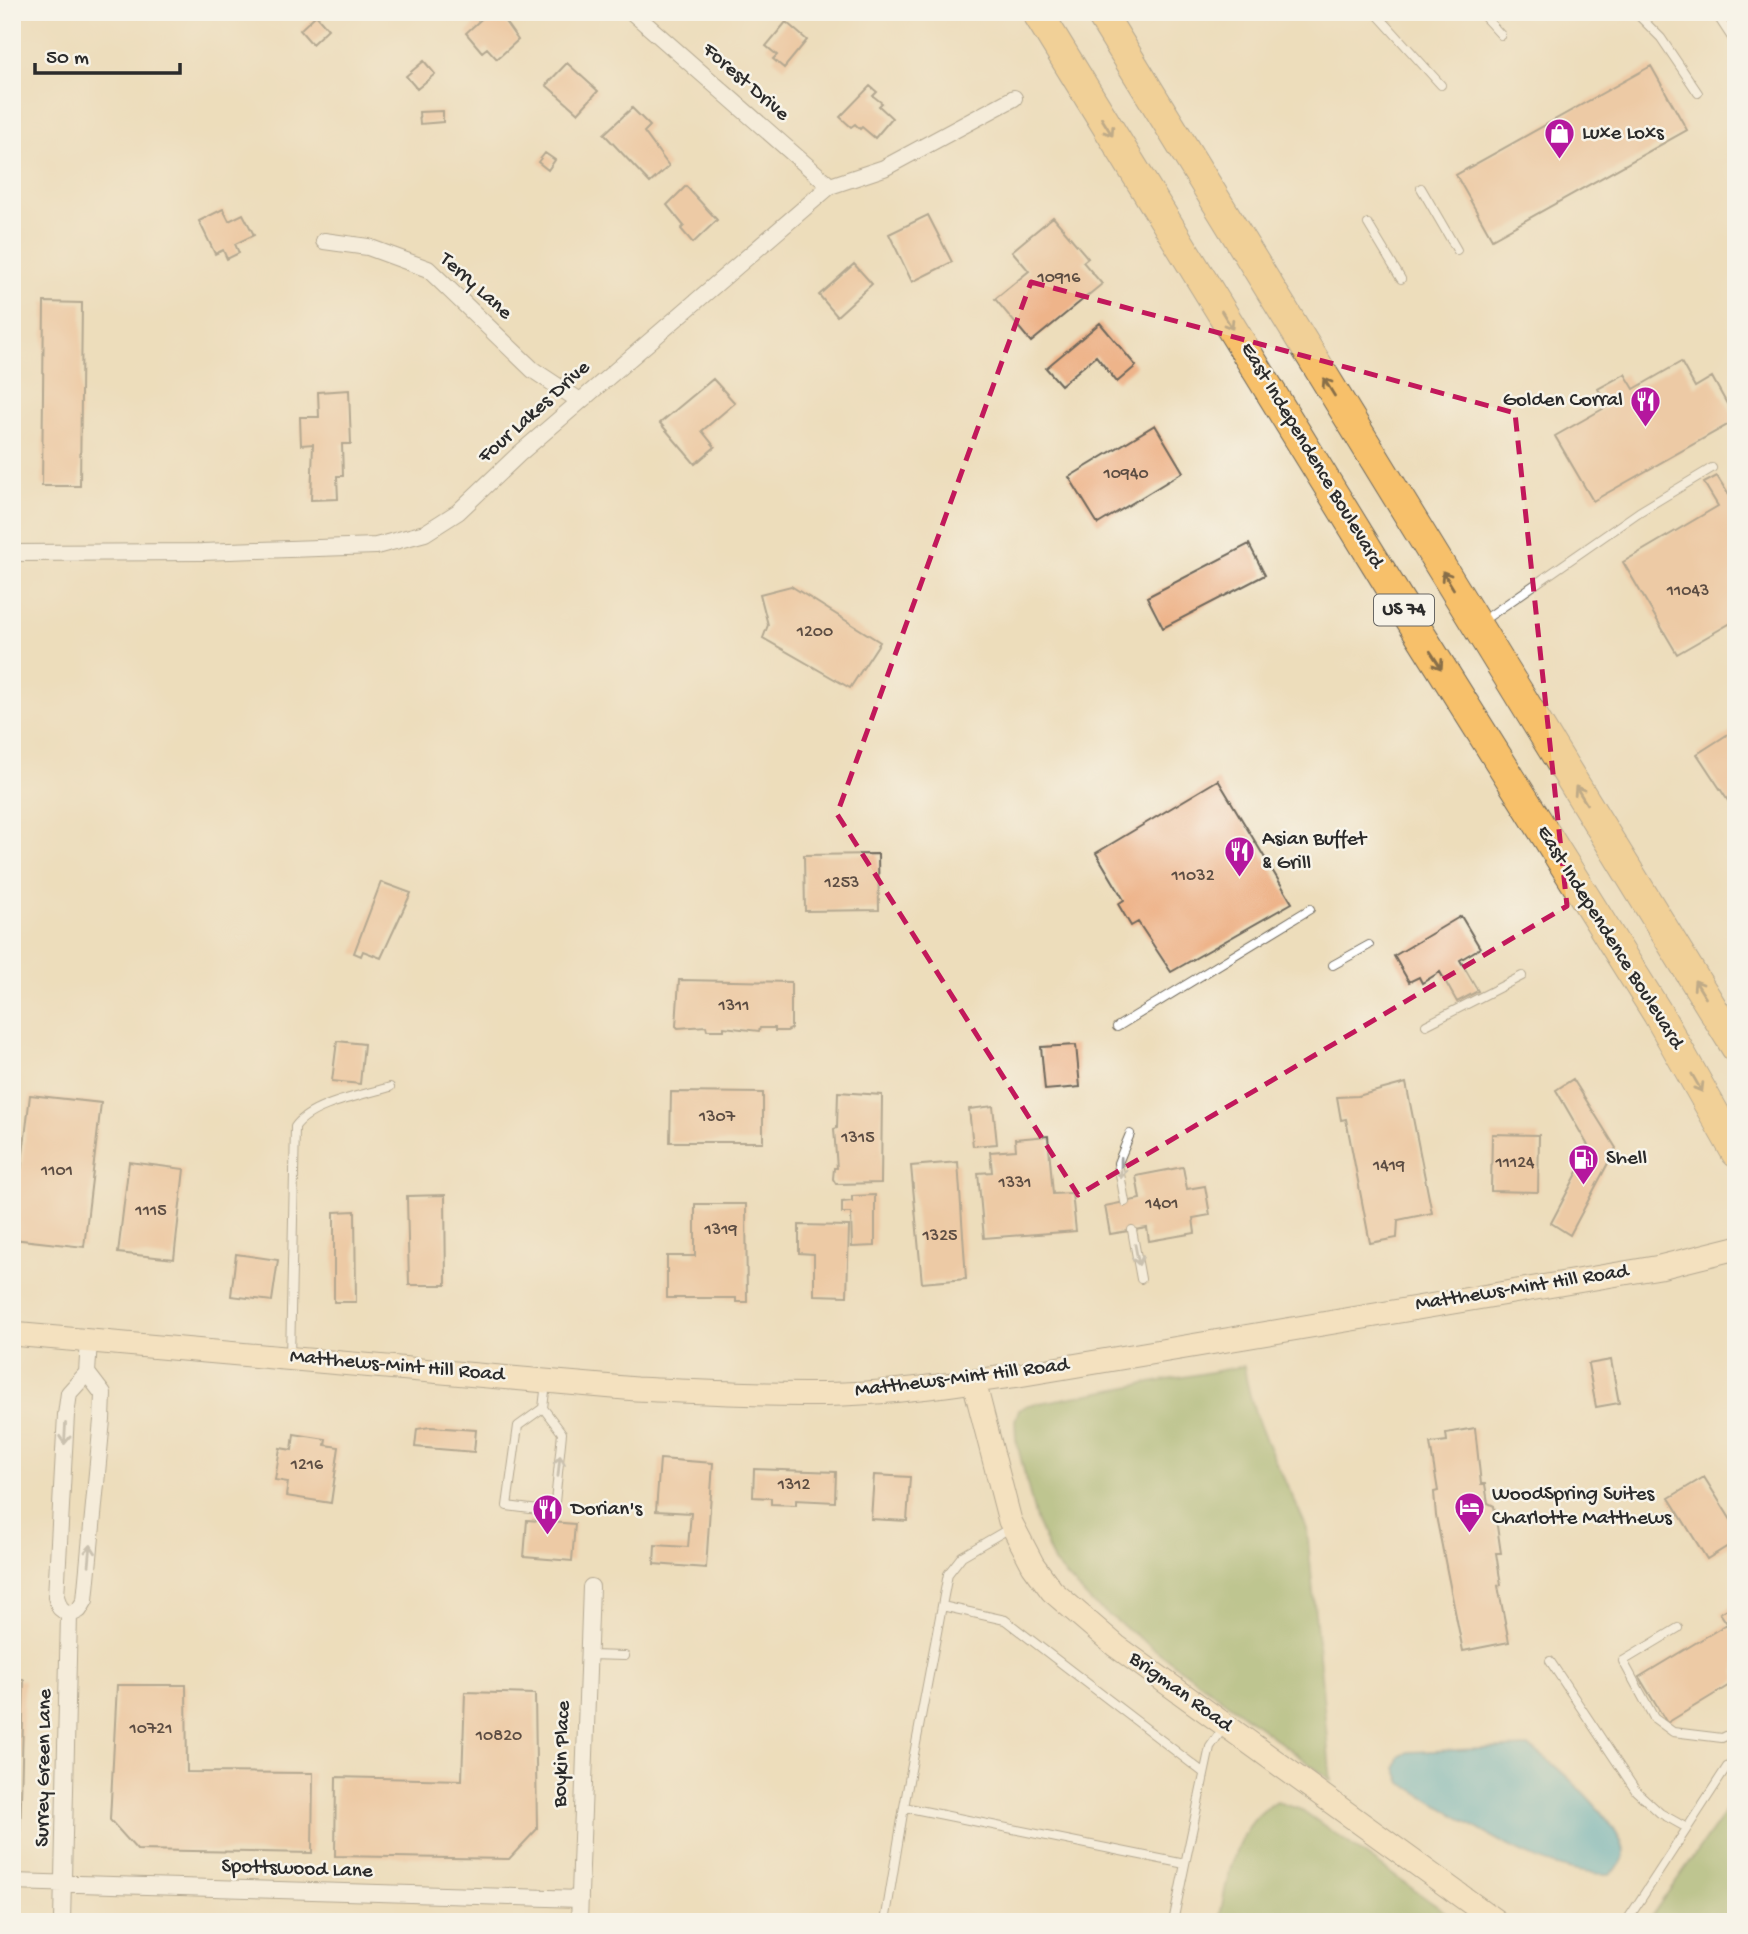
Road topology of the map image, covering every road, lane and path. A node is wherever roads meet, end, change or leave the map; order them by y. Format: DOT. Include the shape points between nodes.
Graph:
graph roads {
  1 [pos="632,12"];
  2 [pos="1029,12"];
  3 [pos="1037,12"];
  4 [pos="1100,12"];
  5 [pos="1110,12"];
  6 [pos="1375,12"];
  7 [pos="1480,12"];
  8 [pos="1635,12"];
  9 [pos="1715,12"];
  10 [pos="1501,35"];
  11 [pos="1736,44"];
  12 [pos="1071,69"];
  13 [pos="1441,85"];
  14 [pos="1698,93"];
  15 [pos="1014,98"];
  16 [pos="1153,102"];
  17 [pos="830,186"];
  18 [pos="1421,187"];
  19 [pos="1368,224"];
  20 [pos="324,241"];
  21 [pos="1457,250"];
  22 [pos="1401,279"];
  23 [pos="579,401"];
  24 [pos="1712,468"];
  25 [pos="12,553"];
  26 [pos="1476,625"];
  27 [pos="1310,909"];
  28 [pos="1369,946"];
  29 [pos="1333,965"];
  30 [pos="1522,976"];
  31 [pos="1426,1025"];
  32 [pos="1117,1027"];
  33 [pos="1736,1047"];
  34 [pos="390,1087"];
  35 [pos="1130,1134"];
  36 [pos="1736,1152"];
  37 [pos="1125,1202"];
  38 [pos="1132,1230"];
  39 [pos="1736,1248"];
  40 [pos="1141,1279"];
  41 [pos="12,1334"];
  42 [pos="89,1340"];
  43 [pos="290,1357"];
  44 [pos="87,1373"];
  45 [pos="546,1380"];
  46 [pos="974,1381"];
  47 [pos="543,1408"];
  48 [pos="1013,1526"];
  49 [pos="591,1587"];
  50 [pos="942,1606"];
  51 [pos="69,1615"];
  52 [pos="1678,1628"];
  53 [pos="587,1655"];
  54 [pos="625,1656"];
  55 [pos="1550,1661"];
  56 [pos="1225,1726"];
  57 [pos="1736,1731"];
  58 [pos="1736,1760"];
  59 [pos="1204,1773"];
  60 [pos="904,1807"];
  61 [pos="1686,1828"];
  62 [pos="1185,1864"];
  63 [pos="12,1882"];
  64 [pos="63,1884"];
  65 [pos="580,1899"];
  66 [pos="62,1922"];
  67 [pos="579,1922"];
  68 [pos="885,1922"];
  69 [pos="1173,1922"];
  70 [pos="1497,1922"];
  71 [pos="1626,1922"];
  1 -- 17 [label="street, Forest Drive"];
  2 -- 12 [label="highway"];
  3 -- 12 [label="highway, East Independence Boulevard / US 74"];
  4 -- 16 [label="highway, US 74"];
  5 -- 16 [label="highway"];
  6 -- 13 [label="lane"];
  7 -- 10 [label="lane"];
  8 -- 14 [label="lane" via="1661,38"];
  9 -- 11 [label="lane"];
  12 -- 36 [label="highway, East Independence Boulevard / US 74, one-way" via="1652,1005"];
  15 -- 17 [label="street, Four Lakes Drive" via="884,169"];
  26 -- 16 [label="highway, US 74, one-way"];
  17 -- 23 [label="street, Four Lakes Drive"];
  18 -- 21 [label="lane"];
  19 -- 22 [label="lane"];
  20 -- 23 [label="street, Terry Lane" via="368,247 428,269 533,370"];
  23 -- 25 [label="street, Four Lakes Drive" via="458,512 425,533 400,541 376,546 202,552"];
  24 -- 26 [label="lane"];
  33 -- 26 [label="highway, US 74, one-way"];
  27 -- 32 [label="lane"];
  28 -- 29 [label="lane"];
  30 -- 31 [label="lane"];
  34 -- 43 [label="lane" via="317,1110 295,1126"];
  35 -- 37 [label="lane, one-way" via="1118,1163"];
  38 -- 40 [label="lane, one-way"];
  39 -- 46 [label="main road, Matthews-Mint Hill Road" via="1660,1266"];
  41 -- 42 [label="main road, Matthews-Mint Hill Road"];
  42 -- 43 [label="main road, Matthews-Mint Hill Road"];
  42 -- 44 [label="street"];
  43 -- 45 [label="main road, Matthews-Mint Hill Road"];
  44 -- 51 [label="street, Surrey Green Lane, one-way" via="69,1393 66,1415 56,1597"];
  51 -- 44 [label="street, one-way" via="85,1600 103,1420 103,1394"];
  45 -- 46 [label="main road, Matthews-Mint Hill Road" via="804,1395"];
  45 -- 47 [label="lane"];
  46 -- 48 [label="main road, Brigman Road"];
  47 -- 47 [label="lane, one-way" via="518,1426 508,1506 554,1512 562,1433"];
  48 -- 50 [label="lane" via="962,1556 948,1574"];
  48 -- 56 [label="main road, Brigman Road" via="1033,1565 1070,1609"];
  49 -- 53 [label="street, Boykin Place"];
  50 -- 59 [label="lane" via="1004,1620"];
  50 -- 60 [label="lane"];
  51 -- 64 [label="street, Surrey Green Lane"];
  52 -- 57 [label="lane" via="1623,1661 1654,1718 1673,1732 1722,1738"];
  53 -- 54 [label="lane"];
  53 -- 65 [label="street, Boykin Place"];
  55 -- 61 [label="lane" via="1636,1791"];
  56 -- 59 [label="lane" via="1210,1748"];
  56 -- 70 [label="main road, Brigman Road"];
  58 -- 61 [label="lane"];
  59 -- 62 [label="lane"];
  60 -- 62 [label="lane"];
  60 -- 68 [label="lane"];
  61 -- 71 [label="lane"];
  62 -- 69 [label="lane"];
  63 -- 64 [label="street, Spottswood Lane"];
  64 -- 65 [label="street, Spottswood Lane"];
  64 -- 66 [label="street, Surrey Green Lane"];
  65 -- 67 [label="street, Boykin Place"];
}
